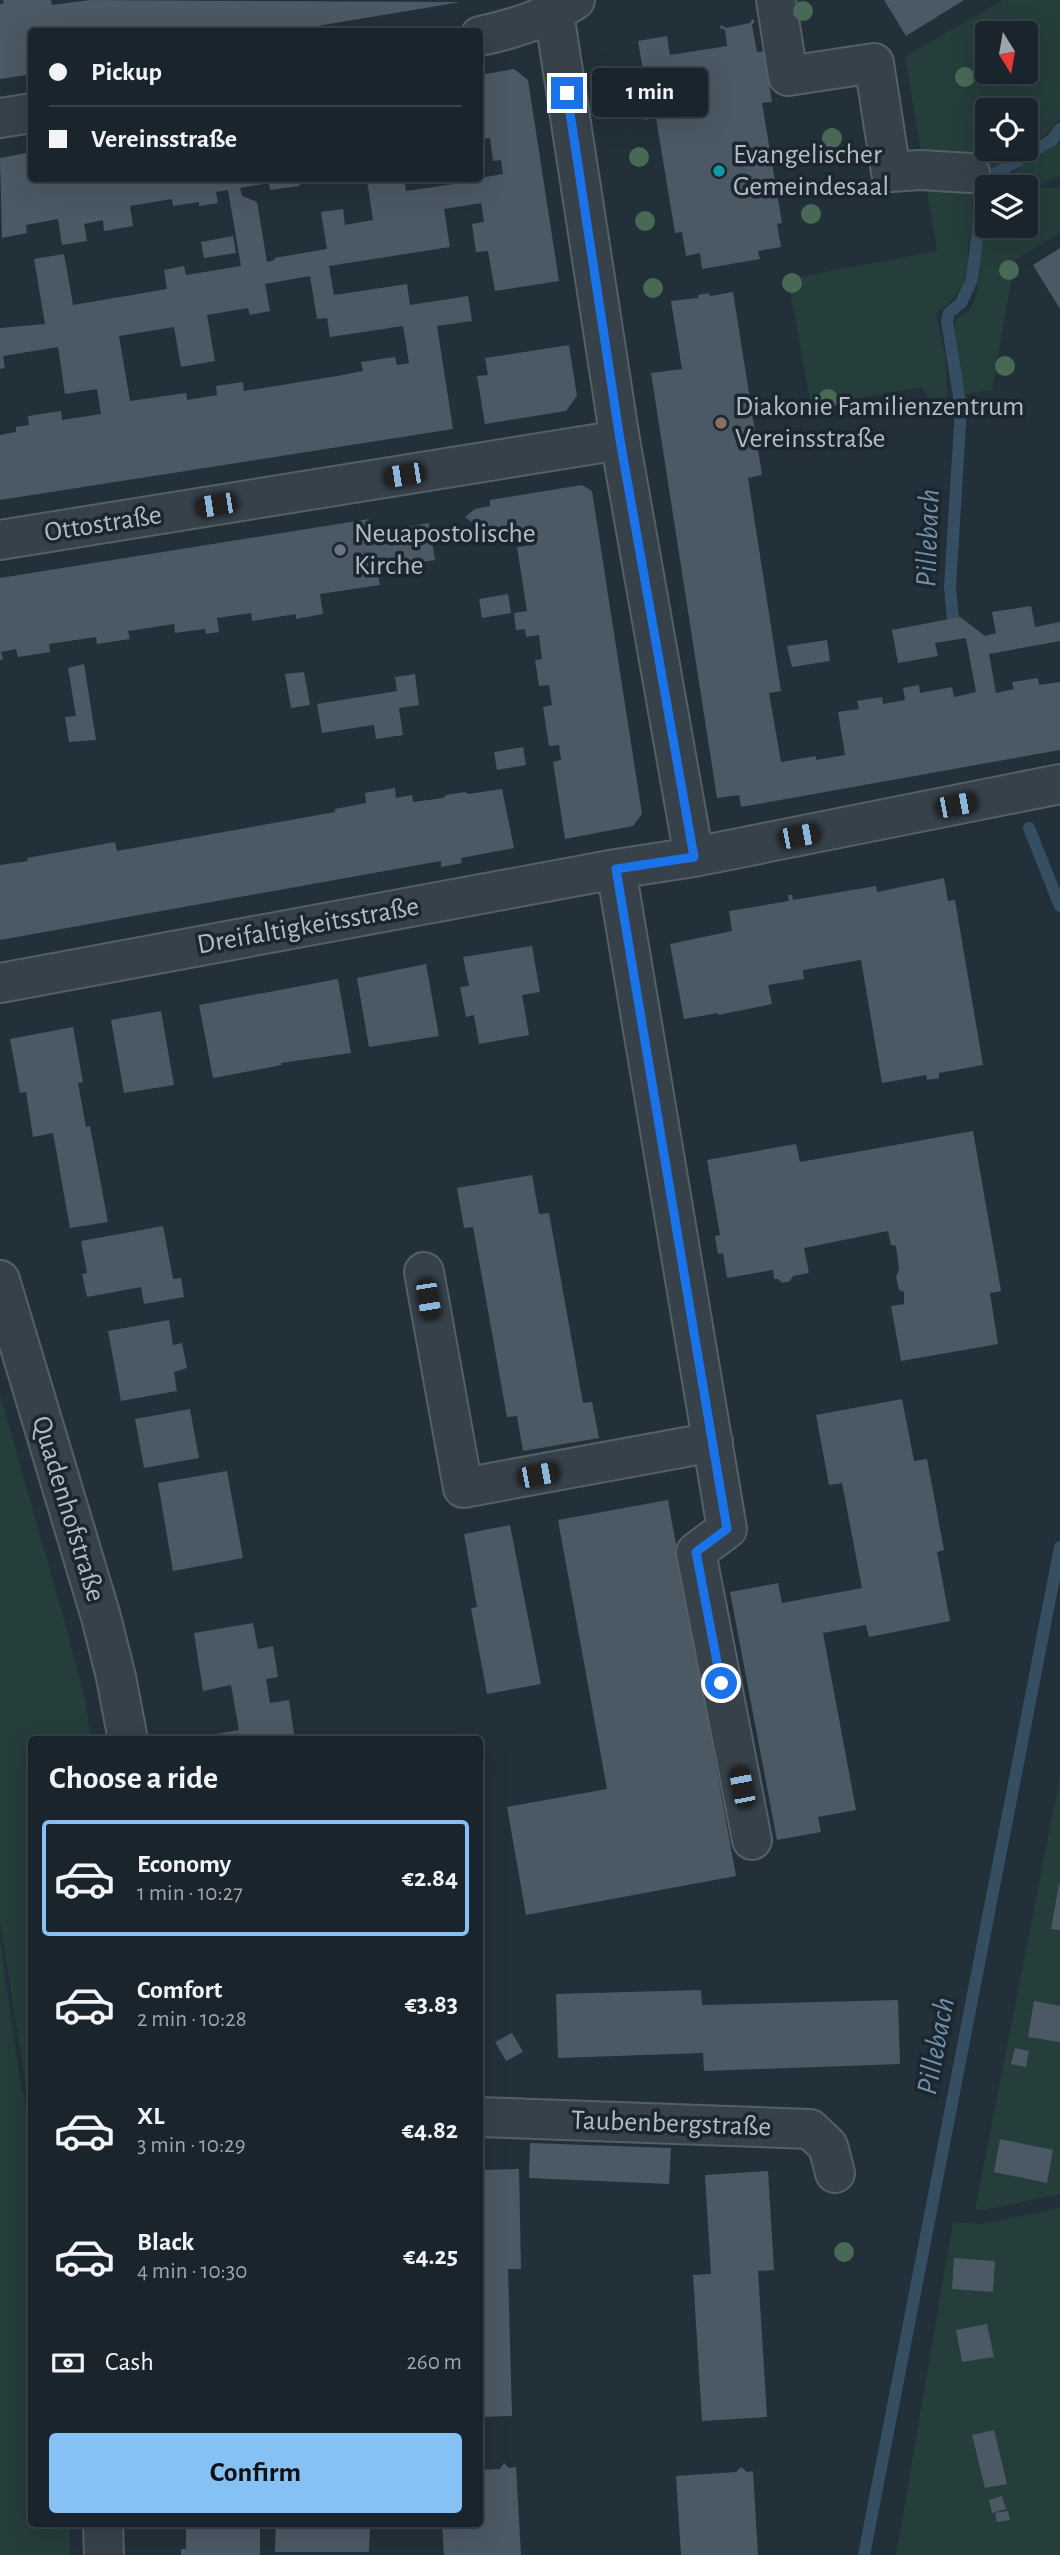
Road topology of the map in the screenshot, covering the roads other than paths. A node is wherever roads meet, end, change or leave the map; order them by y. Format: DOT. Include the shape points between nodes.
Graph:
graph roads {
  1 [pos="776,0"];
  2 [pos="565,6"];
  3 [pos="483,35"];
  4 [pos="28,114"];
  5 [pos="0,118"];
  6 [pos="970,173"];
  7 [pos="620,440"];
  8 [pos="0,540"];
  9 [pos="1060,784"];
  10 [pos="694,857"];
  11 [pos="616,869"];
  12 [pos="0,983"];
  13 [pos="424,1272"];
  14 [pos="0,1280"];
  15 [pos="713,1442"];
  16 [pos="127,1736"];
  17 [pos="752,1840"];
  18 [pos="483,2117"];
  19 [pos="835,2173"];
  20 [pos="103,2527"];
  21 [pos="104,2555"];
  1 -- 6 [label="street" via="788,76 874,63 891,172"];
  2 -- 3 [label="street" via="510,30"];
  2 -- 7 [label="street"];
  4 -- 5 [label="street"];
  7 -- 8 [label="street, Ottostraße"];
  7 -- 10 [label="street"];
  9 -- 10 [label="street, Dreifaltigkeitsstraße"];
  10 -- 11 [label="street, Dreifaltigkeitsstraße"];
  11 -- 12 [label="street, Dreifaltigkeitsstraße"];
  11 -- 15 [label="street"];
  13 -- 15 [label="street" via="463,1488"];
  14 -- 16 [label="street, Quadenhofstraße" via="101,1617"];
  15 -- 17 [label="street" via="727,1529 696,1552"];
  18 -- 19 [label="street, Taubenbergstraße" via="810,2129 828,2146"];
  20 -- 21 [label="street"];
}
